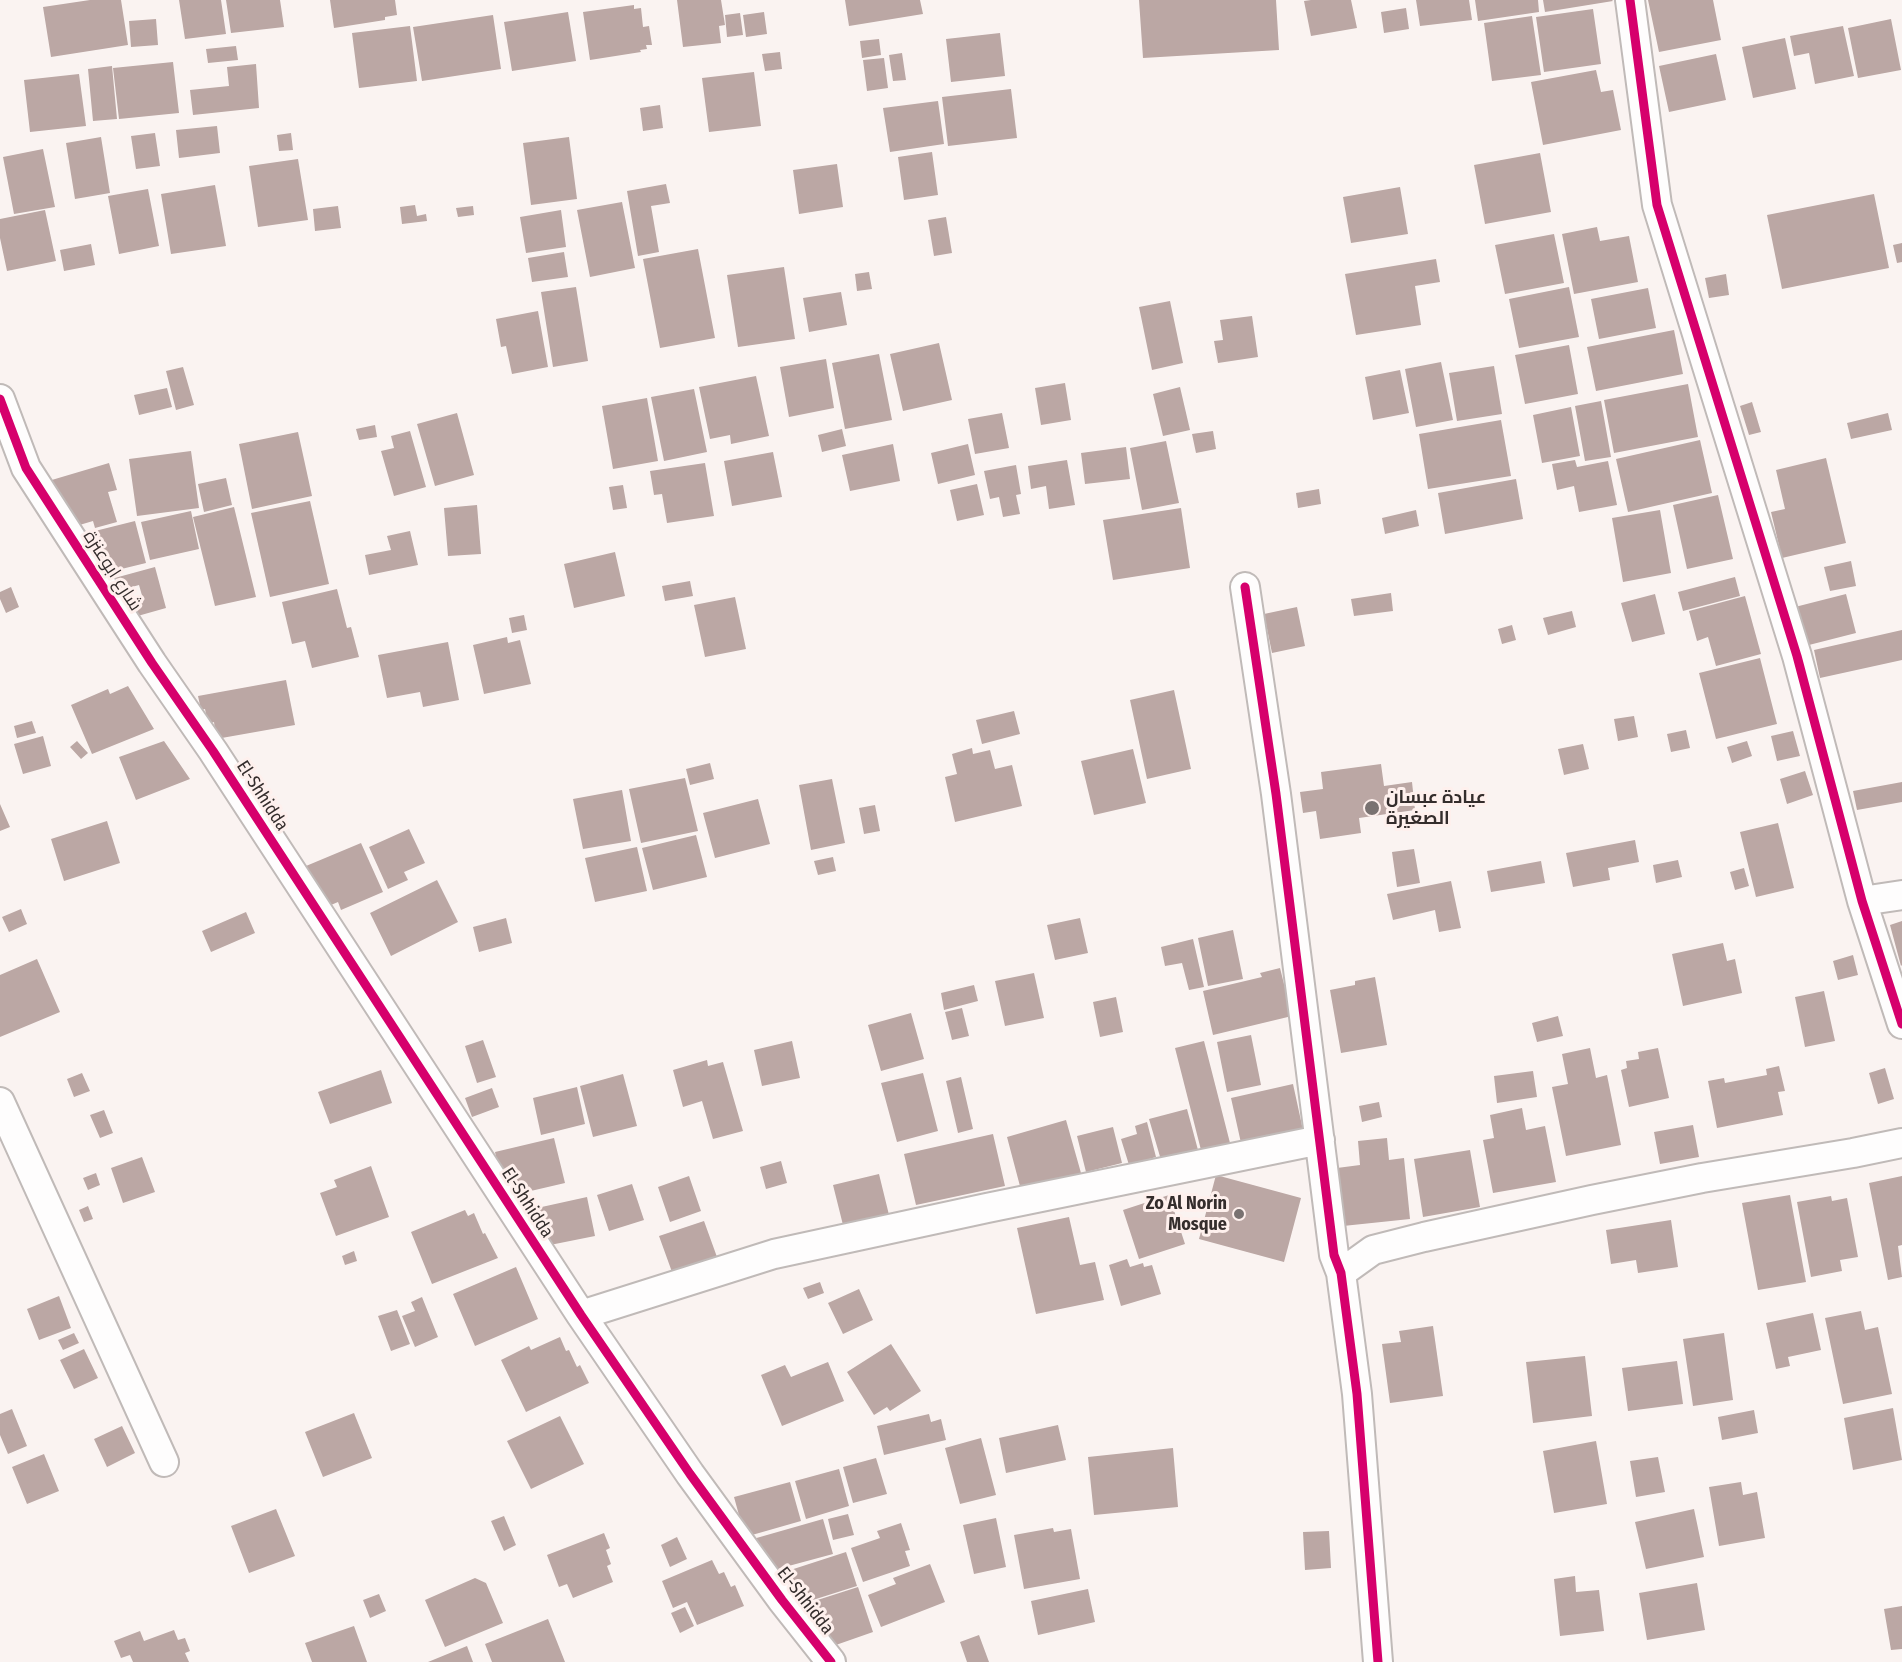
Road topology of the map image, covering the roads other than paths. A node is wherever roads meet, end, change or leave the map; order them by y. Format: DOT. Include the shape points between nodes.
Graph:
graph roads {
  1 [pos="1630,0"];
  2 [pos="0,399"];
  3 [pos="1245,587"];
  4 [pos="213,751"];
  5 [pos="1902,895"];
  6 [pos="1862,901"];
  7 [pos="1902,1024"];
  8 [pos="0,1102"];
  9 [pos="1320,1140"];
  10 [pos="1902,1143"];
  11 [pos="1341,1273"];
  12 [pos="581,1315"];
  13 [pos="164,1462"];
  14 [pos="831,1662"];
  15 [pos="1378,1662"];
  1 -- 6 [label="street" via="1657,205 1797,656"];
  2 -- 4 [label="street, شارع ابوعنزة" via="26,468"];
  3 -- 9 [label="street"];
  4 -- 12 [label="street, El-Shhidda"];
  5 -- 6 [label="street"];
  6 -- 7 [label="street"];
  8 -- 13 [label="street"];
  9 -- 11 [label="street" via="1334,1255"];
  9 -- 12 [label="street" via="774,1254"];
  10 -- 11 [label="street" via="1702,1178 1424,1237 1373,1250"];
  11 -- 15 [label="street" via="1357,1394"];
  12 -- 14 [label="street, El-Shhidda" via="690,1474"];
}
